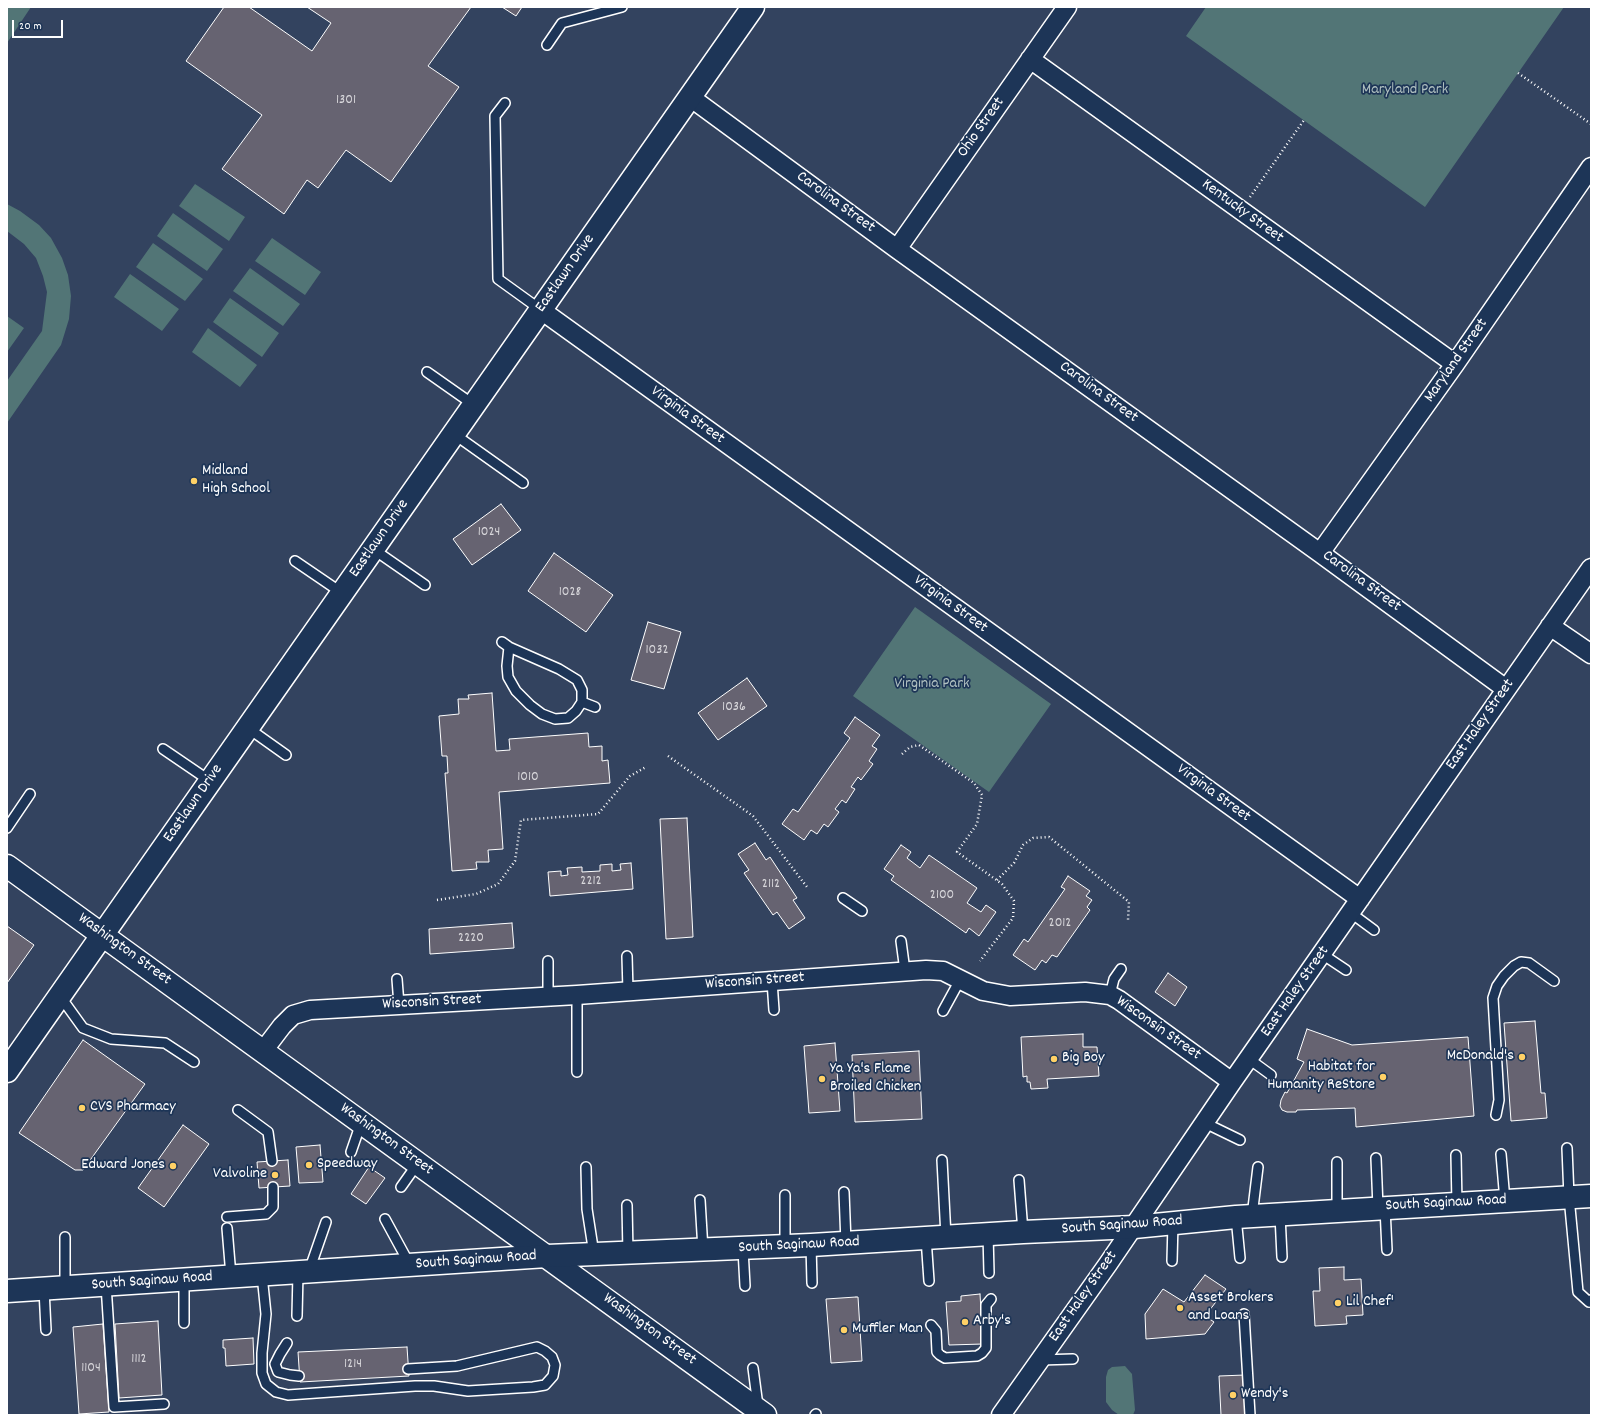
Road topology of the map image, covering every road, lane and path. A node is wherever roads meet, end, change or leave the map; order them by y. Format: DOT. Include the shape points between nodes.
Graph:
graph roads {
  1 [pos="622,7"];
  2 [pos="753,7"];
  3 [pos="1067,7"];
  4 [pos="547,45"];
  5 [pos="1030,59"];
  6 [pos="1518,73"];
  7 [pos="690,97"];
  8 [pos="505,103"];
  9 [pos="1304,120"];
  10 [pos="1591,124"];
  11 [pos="1591,167"];
  12 [pos="1241,211"];
  13 [pos="897,249"];
  14 [pos="540,310"];
  15 [pos="1455,364"];
  16 [pos="426,372"];
  17 [pos="474,405"];
  18 [pos="454,434"];
  19 [pos="523,483"];
  20 [pos="373,549"];
  21 [pos="1320,553"];
  22 [pos="295,561"];
  23 [pos="1591,568"];
  24 [pos="425,585"];
  25 [pos="342,593"];
  26 [pos="1550,626"];
  27 [pos="1591,654"];
  28 [pos="1506,689"];
  29 [pos="582,702"];
  30 [pos="595,707"];
  31 [pos="248,728"];
  32 [pos="163,749"];
  33 [pos="902,754"];
  34 [pos="286,755"];
  35 [pos="668,756"];
  36 [pos="646,767"];
  37 [pos="210,781"];
  38 [pos="30,794"];
  39 [pos="7,828"];
  40 [pos="7,866"];
  41 [pos="996,880"];
  42 [pos="807,887"];
  43 [pos="843,898"];
  44 [pos="437,900"];
  45 [pos="1355,906"];
  46 [pos="862,911"];
  47 [pos="1128,920"];
  48 [pos="1374,930"];
  49 [pos="102,935"];
  50 [pos="901,941"];
  51 [pos="1322,954"];
  52 [pos="627,956"];
  53 [pos="548,961"];
  54 [pos="980,961"];
  55 [pos="1121,969"];
  56 [pos="1346,970"];
  57 [pos="905,971"];
  58 [pos="397,979"];
  59 [pos="960,980"];
  60 [pos="772,981"];
  61 [pos="1554,981"];
  62 [pos="628,991"];
  63 [pos="577,995"];
  64 [pos="1110,995"];
  65 [pos="60,996"];
  66 [pos="548,996"];
  67 [pos="399,1004"];
  68 [pos="774,1010"];
  69 [pos="943,1011"];
  70 [pos="263,1051"];
  71 [pos="1249,1059"];
  72 [pos="194,1062"];
  73 [pos="9,1064"];
  74 [pos="577,1072"];
  75 [pos="1271,1075"];
  76 [pos="1232,1082"];
  77 [pos="238,1110"];
  78 [pos="1496,1115"];
  79 [pos="362,1122"];
  80 [pos="1205,1123"];
  81 [pos="1240,1140"];
  82 [pos="1567,1148"];
  83 [pos="351,1152"];
  84 [pos="1501,1154"];
  85 [pos="1456,1155"];
  86 [pos="1376,1158"];
  87 [pos="942,1160"];
  88 [pos="272,1161"];
  89 [pos="1337,1162"];
  90 [pos="418,1163"];
  91 [pos="586,1167"];
  92 [pos="1258,1167"];
  93 [pos="1019,1180"];
  94 [pos="273,1187"];
  95 [pos="401,1188"];
  96 [pos="844,1192"];
  97 [pos="784,1195"];
  98 [pos="1591,1196"];
  99 [pos="1569,1197"];
  100 [pos="700,1200"];
  101 [pos="1505,1201"];
  102 [pos="1457,1204"];
  103 [pos="627,1205"];
  104 [pos="1381,1208"];
  105 [pos="1337,1210"];
  106 [pos="1280,1214"];
  107 [pos="1244,1216"];
  108 [pos="226,1217"];
  109 [pos="385,1219"];
  110 [pos="326,1222"];
  111 [pos="1173,1223"];
  112 [pos="1134,1227"];
  113 [pos="227,1228"];
  114 [pos="1023,1232"];
  115 [pos="988,1234"];
  116 [pos="65,1237"];
  117 [pos="936,1237"];
  118 [pos="846,1243"];
  119 [pos="811,1245"];
  120 [pos="785,1247"];
  121 [pos="743,1248"];
  122 [pos="703,1250"];
  123 [pos="1387,1250"];
  124 [pos="628,1253"];
  125 [pos="594,1254"];
  126 [pos="547,1256"];
  127 [pos="1282,1257"];
  128 [pos="1240,1258"];
  129 [pos="1172,1261"];
  130 [pos="411,1266"];
  131 [pos="303,1273"];
  132 [pos="989,1273"];
  133 [pos="262,1275"];
  134 [pos="231,1277"];
  135 [pos="184,1280"];
  136 [pos="929,1281"];
  137 [pos="812,1283"];
  138 [pos="106,1285"];
  139 [pos="745,1286"];
  140 [pos="54,1288"];
  141 [pos="7,1291"];
  142 [pos="991,1299"];
  143 [pos="1591,1300"];
  144 [pos="1244,1314"];
  145 [pos="297,1316"];
  146 [pos="184,1324"];
  147 [pos="931,1325"];
  148 [pos="46,1330"];
  149 [pos="287,1343"];
  150 [pos="1072,1359"];
  151 [pos="1039,1360"];
  152 [pos="753,1368"];
  153 [pos="408,1369"];
  154 [pos="299,1376"];
  155 [pos="164,1404"];
  156 [pos="762,1413"];
  157 [pos="1001,1415"];
  158 [pos="1250,1415"];
  1 -- 4 [label="lane" via="562,23"];
  2 -- 7 [label="street, Eastlawn Drive"];
  3 -- 5 [label="street, Ohio Street"];
  5 -- 12 [label="street, Kentucky Street"];
  5 -- 13 [label="street, Ohio Street"];
  6 -- 10 [label="path"];
  7 -- 13 [label="street, Carolina Street"];
  7 -- 14 [label="street, Eastlawn Drive"];
  8 -- 14 [label="lane" via="495,116 498,279"];
  9 -- 12 [label="path"];
  11 -- 15 [label="street, Maryland Street"];
  12 -- 15 [label="street, Kentucky Street"];
  13 -- 21 [label="street, Carolina Street"];
  14 -- 17 [label="street, Eastlawn Drive"];
  14 -- 45 [label="street, Virginia Street"];
  15 -- 21 [label="street, Maryland Street"];
  16 -- 17 [label="lane"];
  17 -- 18 [label="street, Eastlawn Drive"];
  18 -- 19 [label="lane"];
  18 -- 20 [label="street, Eastlawn Drive"];
  20 -- 24 [label="lane"];
  20 -- 25 [label="street, Eastlawn Drive"];
  21 -- 28 [label="street, Carolina Street"];
  22 -- 25 [label="lane"];
  23 -- 26 [label="street, East Haley Street"];
  25 -- 31 [label="street, Eastlawn Drive"];
  26 -- 27 [label="street"];
  26 -- 28 [label="street, East Haley Street"];
  28 -- 45 [label="street, East Haley Street"];
  29 -- 29 [label="lane" via="582,690 577,680 506,645 508,677 516,691 542,714 555,719 568,718 576,712"];
  29 -- 30 [label="lane"];
  31 -- 34 [label="lane"];
  31 -- 37 [label="street, Eastlawn Drive"];
  32 -- 37 [label="lane"];
  33 -- 41 [label="path" via="910,747 919,745 974,783 982,795 977,824 957,852"];
  35 -- 42 [label="path" via="754,816"];
  36 -- 44 [label="path" via="630,776 598,814 521,820 515,861 498,884 476,894"];
  37 -- 49 [label="street, Eastlawn Drive"];
  38 -- 39 [label="lane"];
  40 -- 49 [label="street, Washington Street"];
  41 -- 47 [label="path" via="1014,863 1023,845 1033,838 1049,837 1129,902"];
  41 -- 54 [label="path" via="1014,901 1013,918"];
  43 -- 46 [label="lane"];
  45 -- 48 [label="lane"];
  45 -- 51 [label="street, East Haley Street"];
  49 -- 65 [label="street, Eastlawn Drive"];
  49 -- 70 [label="street, Washington Street"];
  50 -- 57 [label="lane"];
  51 -- 56 [label="lane"];
  51 -- 71 [label="street, East Haley Street"];
  52 -- 62 [label="lane"];
  53 -- 66 [label="lane"];
  55 -- 64 [label="lane" via="1114,979"];
  57 -- 59 [label="street, Wisconsin Street" via="942,971"];
  57 -- 60 [label="street, Wisconsin Street"];
  58 -- 67 [label="lane"];
  59 -- 64 [label="street, Wisconsin Street" via="983,991 1010,996 1085,992"];
  59 -- 69 [label="lane"];
  60 -- 62 [label="street, Wisconsin Street"];
  60 -- 68 [label="lane"];
  61 -- 78 [label="lane" via="1529,963 1521,962 1509,971 1497,986 1493,998 1499,1100"];
  62 -- 63 [label="street, Wisconsin Street"];
  63 -- 66 [label="street, Wisconsin Street"];
  63 -- 74 [label="lane"];
  64 -- 76 [label="street, Wisconsin Street"];
  65 -- 72 [label="lane" via="83,1028 111,1039 165,1043"];
  65 -- 73 [label="street, Eastlawn Drive"];
  66 -- 67 [label="street, Wisconsin Street"];
  67 -- 70 [label="street, Wisconsin Street" via="310,1010 293,1015"];
  70 -- 79 [label="street, Washington Street"];
  71 -- 75 [label="lane"];
  71 -- 76 [label="street, East Haley Street"];
  76 -- 80 [label="street, East Haley Street"];
  77 -- 88 [label="lane" via="268,1132"];
  79 -- 83 [label="lane"];
  79 -- 90 [label="street, Washington Street"];
  80 -- 81 [label="lane"];
  80 -- 112 [label="street, East Haley Street"];
  82 -- 99 [label="lane"];
  84 -- 101 [label="lane"];
  85 -- 102 [label="lane"];
  86 -- 104 [label="lane"];
  87 -- 117 [label="lane"];
  89 -- 105 [label="lane"];
  90 -- 95 [label="lane"];
  90 -- 126 [label="street, Washington Street"];
  91 -- 125 [label="lane"];
  92 -- 107 [label="lane"];
  93 -- 114 [label="lane"];
  94 -- 108 [label="lane" via="273,1208 266,1214"];
  96 -- 118 [label="lane"];
  97 -- 120 [label="lane"];
  98 -- 99 [label="street, South Saginaw Road"];
  99 -- 101 [label="street, South Saginaw Road"];
  99 -- 143 [label="lane" via="1578,1292 1589,1302"];
  100 -- 122 [label="lane"];
  101 -- 102 [label="street, South Saginaw Road"];
  102 -- 104 [label="street, South Saginaw Road"];
  103 -- 124 [label="lane"];
  104 -- 105 [label="street, South Saginaw Road"];
  104 -- 123 [label="lane"];
  105 -- 106 [label="street, South Saginaw Road"];
  106 -- 107 [label="street, South Saginaw Road"];
  106 -- 127 [label="lane"];
  107 -- 111 [label="street, South Saginaw Road"];
  107 -- 128 [label="lane"];
  109 -- 130 [label="lane"];
  110 -- 131 [label="lane"];
  111 -- 112 [label="street, South Saginaw Road"];
  111 -- 129 [label="lane"];
  112 -- 114 [label="street, South Saginaw Road"];
  112 -- 151 [label="street, East Haley Street"];
  113 -- 134 [label="lane"];
  114 -- 115 [label="street, South Saginaw Road"];
  115 -- 117 [label="street, South Saginaw Road"];
  115 -- 132 [label="lane"];
  116 -- 140 [label="lane"];
  117 -- 118 [label="street, South Saginaw Road"];
  117 -- 136 [label="lane"];
  118 -- 119 [label="street, South Saginaw Road"];
  119 -- 120 [label="street, South Saginaw Road"];
  119 -- 137 [label="lane"];
  120 -- 121 [label="street, South Saginaw Road"];
  121 -- 122 [label="street, South Saginaw Road"];
  121 -- 139 [label="lane"];
  122 -- 124 [label="street, South Saginaw Road"];
  124 -- 125 [label="street, South Saginaw Road"];
  125 -- 126 [label="street, South Saginaw Road"];
  126 -- 130 [label="street, South Saginaw Road"];
  126 -- 156 [label="street, Washington Street"];
  130 -- 131 [label="street, South Saginaw Road"];
  131 -- 133 [label="street, South Saginaw Road"];
  131 -- 145 [label="lane"];
  133 -- 134 [label="street, South Saginaw Road"];
  133 -- 153 [label="lane" via="266,1314 262,1373 266,1384 276,1392 288,1394 415,1386 468,1391 533,1387 545,1385 553,1376 555,1365 552,1357 537,1347 457,1366"];
  134 -- 135 [label="street, South Saginaw Road"];
  135 -- 138 [label="street, South Saginaw Road"];
  135 -- 146 [label="lane"];
  138 -- 140 [label="street, South Saginaw Road"];
  138 -- 155 [label="lane" via="114,1407"];
  140 -- 141 [label="street, South Saginaw Road"];
  140 -- 148 [label="lane"];
  142 -- 147 [label="lane" via="986,1305 986,1348 977,1356 945,1358 940,1355 937,1352 936,1331"];
  144 -- 158 [label="lane"];
  149 -- 154 [label="lane" via="275,1364 278,1372"];
  150 -- 151 [label="lane"];
  151 -- 157 [label="street, East Haley Street"];
  152 -- 156 [label="lane"];
}
